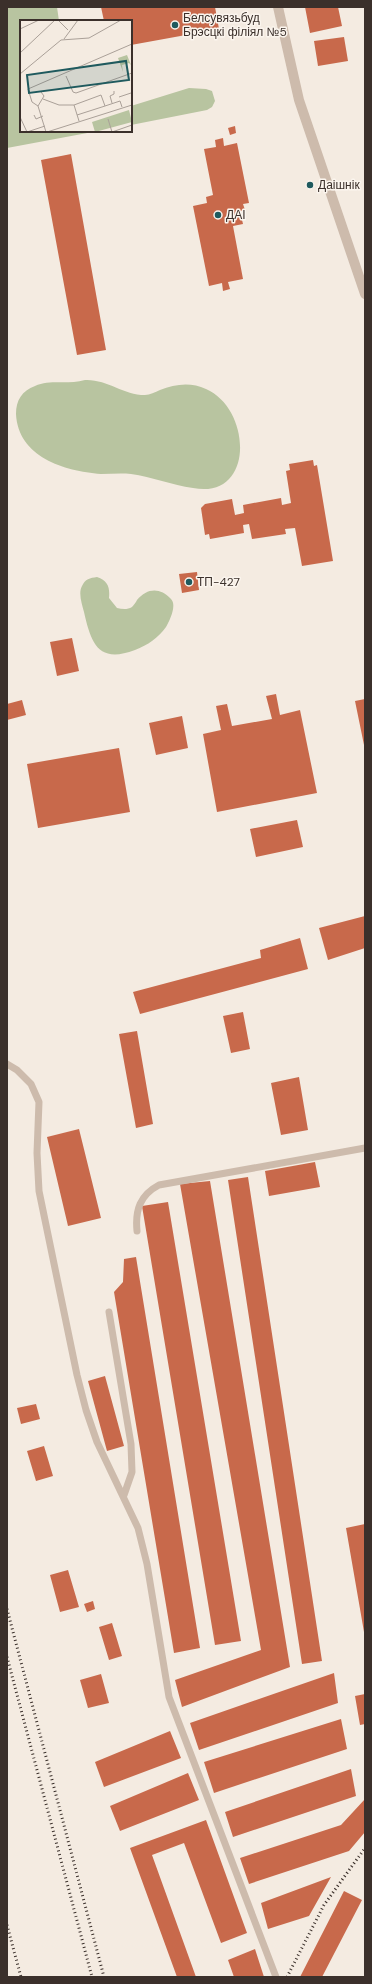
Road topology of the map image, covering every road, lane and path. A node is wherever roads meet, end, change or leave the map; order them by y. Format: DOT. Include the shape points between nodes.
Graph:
graph roads {
  1 [pos="278,7"];
  2 [pos="365,294"];
  3 [pos="7,1064"];
  4 [pos="365,1148"];
  5 [pos="137,1231"];
  6 [pos="109,1312"];
  7 [pos="124,1495"];
  8 [pos="276,1977"];
  1 -- 2 [label="street" via="299,100"];
  3 -- 7 [label="lane" via="24,1075 36,1092 39,1113 39,1191 77,1375 97,1442"];
  4 -- 5 [label="lane" via="159,1185 142,1198 138,1208"];
  6 -- 7 [label="lane" via="132,1444 132,1472"];
  7 -- 8 [label="lane" via="143,1546 169,1698"];
}
